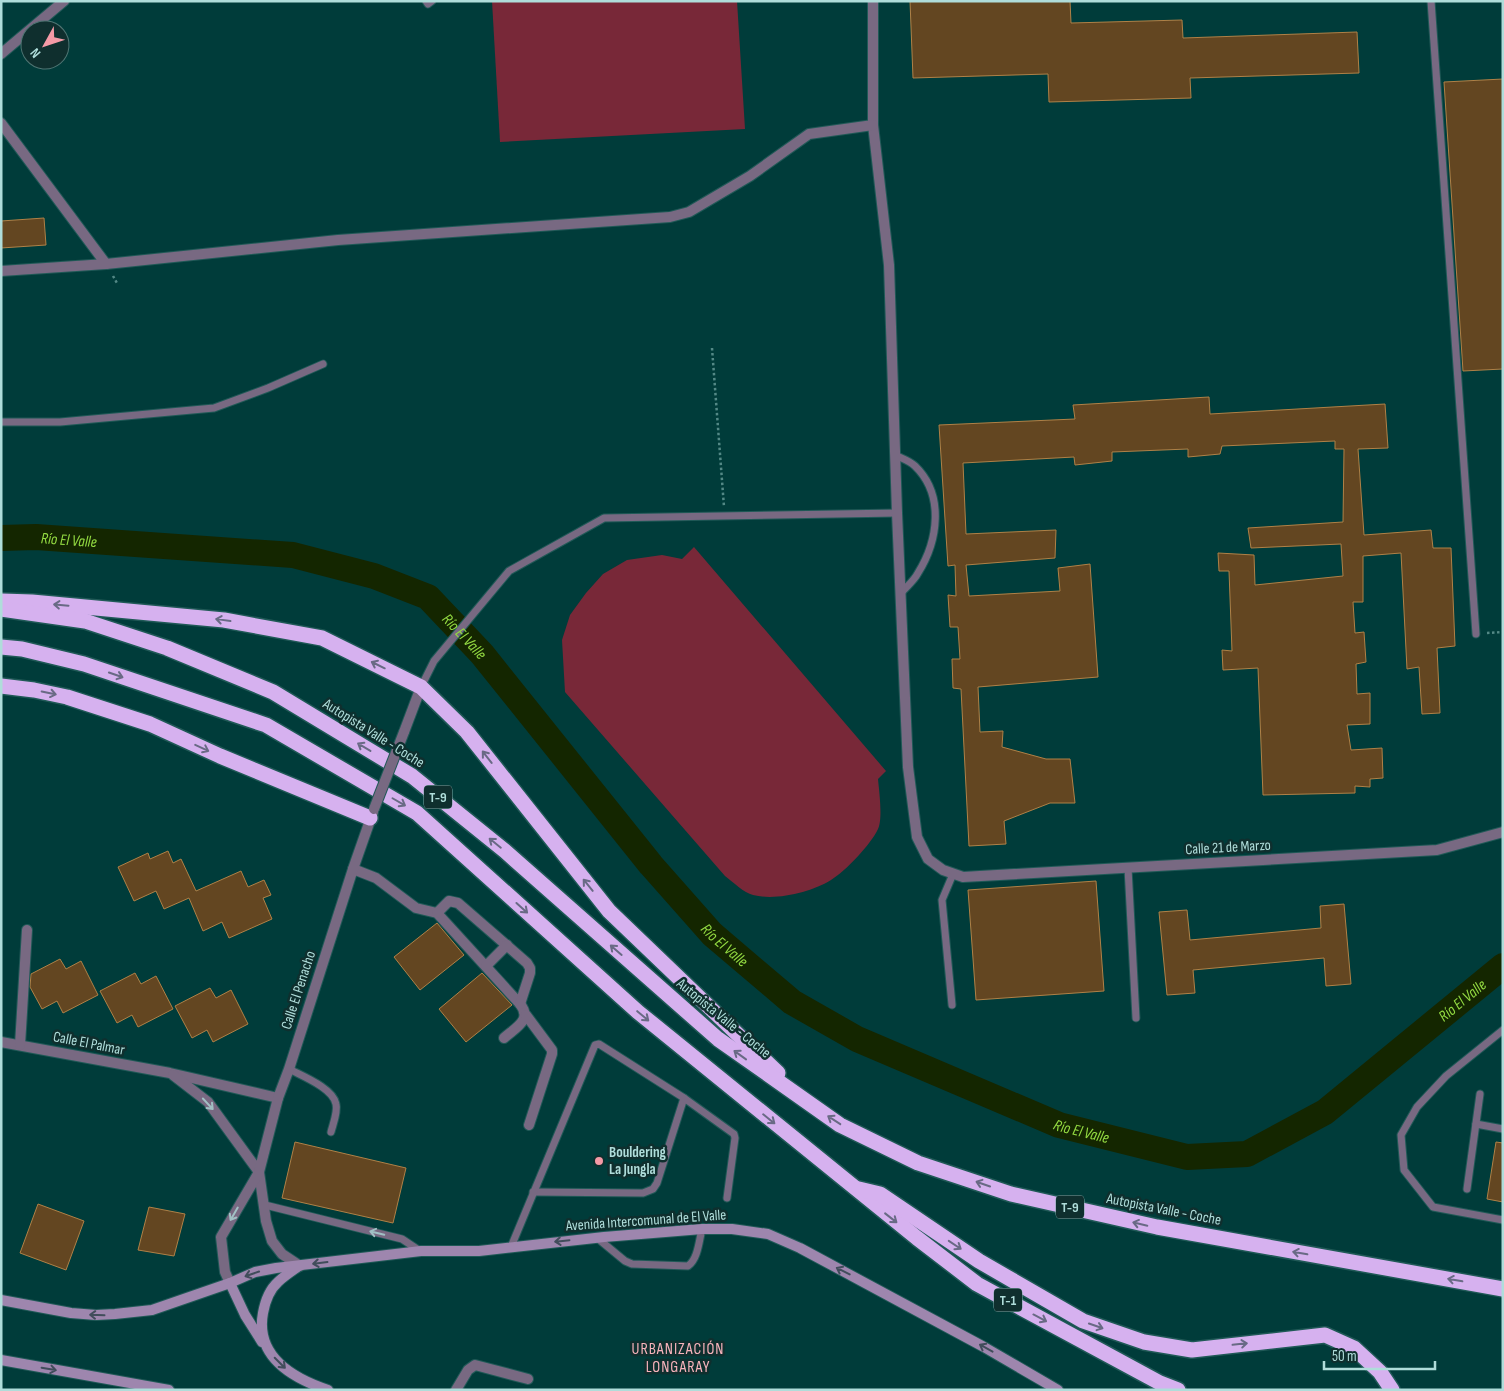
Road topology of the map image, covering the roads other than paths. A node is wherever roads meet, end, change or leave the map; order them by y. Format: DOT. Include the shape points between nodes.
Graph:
graph roads {
  1 [pos="64,1"];
  2 [pos="426,1"];
  3 [pos="432,1"];
  4 [pos="873,1"];
  5 [pos="1431,1"];
  6 [pos="1,54"];
  7 [pos="1,123"];
  8 [pos="873,124"];
  9 [pos="106,264"];
  10 [pos="1,271"];
  11 [pos="323,364"];
  12 [pos="1,422"];
  13 [pos="895,455"];
  14 [pos="896,513"];
  15 [pos="900,594"];
  16 [pos="1,601"];
  17 [pos="1,609"];
  18 [pos="1476,634"];
  19 [pos="1,647"];
  20 [pos="1,686"];
  21 [pos="421,687"];
  22 [pos="372,814"];
  23 [pos="1503,832"];
  24 [pos="1128,868"];
  25 [pos="352,869"];
  26 [pos="953,874"];
  27 [pos="437,914"];
  28 [pos="27,930"];
  29 [pos="506,945"];
  30 [pos="486,966"];
  31 [pos="520,1004"];
  32 [pos="952,1005"];
  33 [pos="526,1015"];
  34 [pos="1136,1018"];
  35 [pos="1503,1030"];
  36 [pos="504,1038"];
  37 [pos="1,1042"];
  38 [pos="20,1045"];
  39 [pos="289,1069"];
  40 [pos="170,1073"];
  41 [pos="1480,1094"];
  42 [pos="278,1098"];
  43 [pos="684,1098"];
  44 [pos="809,1104"];
  45 [pos="1476,1124"];
  46 [pos="529,1125"];
  47 [pos="1503,1129"];
  48 [pos="331,1132"];
  49 [pos="259,1172"];
  50 [pos="853,1188"];
  51 [pos="1467,1189"];
  52 [pos="533,1192"];
  53 [pos="727,1198"];
  54 [pos="264,1205"];
  55 [pos="1503,1220"];
  56 [pos="702,1230"];
  57 [pos="596,1238"];
  58 [pos="511,1247"];
  59 [pos="421,1251"];
  60 [pos="300,1266"];
  61 [pos="230,1284"];
  62 [pos="1503,1289"];
  63 [pos="1,1300"];
  64 [pos="265,1346"];
  65 [pos="1,1360"];
  66 [pos="528,1379"];
  67 [pos="170,1390"];
  68 [pos="328,1390"];
  69 [pos="456,1390"];
  70 [pos="1058,1390"];
  71 [pos="1178,1390"];
  72 [pos="1392,1390"];
  1 -- 6 [label="street"];
  2 -- 3 [label="lane" via="428,4"];
  4 -- 8 [label="street"];
  5 -- 18 [label="lane"];
  7 -- 9 [label="street"];
  8 -- 9 [label="street" via="809,134 750,176 689,212 670,217 338,240"];
  8 -- 13 [label="street" via="889,265"];
  9 -- 10 [label="street"];
  11 -- 12 [label="lane" via="214,408 60,422"];
  13 -- 14 [label="street"];
  13 -- 15 [label="lane" via="914,465 930,485 936,507 931,545 918,574"];
  14 -- 15 [label="street"];
  14 -- 21 [label="lane" via="604,518 509,571 434,661"];
  15 -- 26 [label="street" via="908,767 917,838 928,859"];
  21 -- 16 [label="highway, one-way" via="322,638 224,620"];
  44 -- 17 [label="highway, Autopista Valle - Coche / T-9, one-way" via="718,1039 504,851 412,776 273,692 167,648 85,621"];
  19 -- 50 [label="highway, T-9, one-way" via="84,664 266,725 417,813 638,1012"];
  20 -- 22 [label="highway, one-way" via="67,696 150,724 238,764"];
  21 -- 22 [label="street, Calle El Penacho, bridge"];
  44 -- 21 [label="highway, one-way" via="609,911 467,732"];
  22 -- 25 [label="street, Calle El Penacho"];
  23 -- 24 [label="street, Calle 21 de Marzo" via="1437,850"];
  24 -- 26 [label="street, Calle 21 de Marzo" via="963,877"];
  24 -- 34 [label="lane"];
  25 -- 27 [label="street" via="376,878 416,908"];
  25 -- 39 [label="street, Calle El Penacho"];
  26 -- 32 [label="lane" via="942,900"];
  27 -- 29 [label="street" via="449,901 458,903"];
  27 -- 30 [label="street"];
  28 -- 38 [label="street"];
  29 -- 30 [label="street"];
  29 -- 31 [label="street" via="530,968"];
  30 -- 31 [label="street"];
  31 -- 33 [label="street"];
  33 -- 36 [label="street"];
  33 -- 46 [label="street" via="552,1050"];
  35 -- 55 [label="lane" via="1446,1076 1417,1108 1401,1135 1404,1170 1433,1207"];
  37 -- 38 [label="street, Calle El Palmar"];
  38 -- 40 [label="street, Calle El Palmar"];
  39 -- 42 [label="street, Calle El Penacho"];
  39 -- 48 [label="lane" via="327,1090 334,1098 337,1105"];
  40 -- 42 [label="street, Calle El Palmar"];
  40 -- 49 [label="street, Calle El Palmar, one-way" via="208,1102"];
  41 -- 45 [label="lane"];
  42 -- 49 [label="street, Calle El Penacho"];
  43 -- 52 [label="lane" via="653,1189 643,1193"];
  43 -- 52 [label="lane" via="603,1046 595,1045"];
  43 -- 53 [label="lane" via="734,1134"];
  62 -- 44 [label="highway, Autopista Valle - Coche / T-9, one-way" via="1157,1228 1010,1194 918,1163 840,1125"];
  45 -- 47 [label="lane"];
  45 -- 51 [label="lane"];
  49 -- 54 [label="street"];
  49 -- 61 [label="street, one-way" via="221,1237 225,1272"];
  50 -- 71 [label="highway, T-1, one-way" via="977,1284"];
  50 -- 72 [label="highway, one-way" via="880,1194 979,1261 1082,1321 1144,1342 1192,1350 1325,1335 1354,1348 1380,1372"];
  52 -- 58 [label="lane"];
  59 -- 54 [label="lane, one-way" via="402,1239"];
  54 -- 60 [label="street" via="272,1241 282,1254"];
  56 -- 57 [label="main road, Avenida Intercomunal de El Valle"];
  56 -- 57 [label="lane" via="694,1258 688,1266 632,1264"];
  70 -- 56 [label="main road, Avenida Intercomunal de El Valle, one-way" via="800,1248 768,1234 732,1229"];
  57 -- 58 [label="main road, Avenida Intercomunal de El Valle, one-way"];
  58 -- 59 [label="main road, Avenida Intercomunal de El Valle" via="479,1251"];
  59 -- 60 [label="main road, Avenida Intercomunal de El Valle, one-way"];
  60 -- 61 [label="main road, Avenida Intercomunal de El Valle, one-way" via="255,1272"];
  60 -- 64 [label="main road" via="277,1282 266,1300 262,1326"];
  61 -- 63 [label="main road, Avenida Intercomunal de El Valle, one-way" via="152,1310 115,1314 71,1313"];
  61 -- 64 [label="main road"];
  64 -- 68 [label="main road, one-way" via="293,1374"];
  65 -- 67 [label="main road, one-way"];
  66 -- 69 [label="street" via="475,1365 468,1370"];
}
